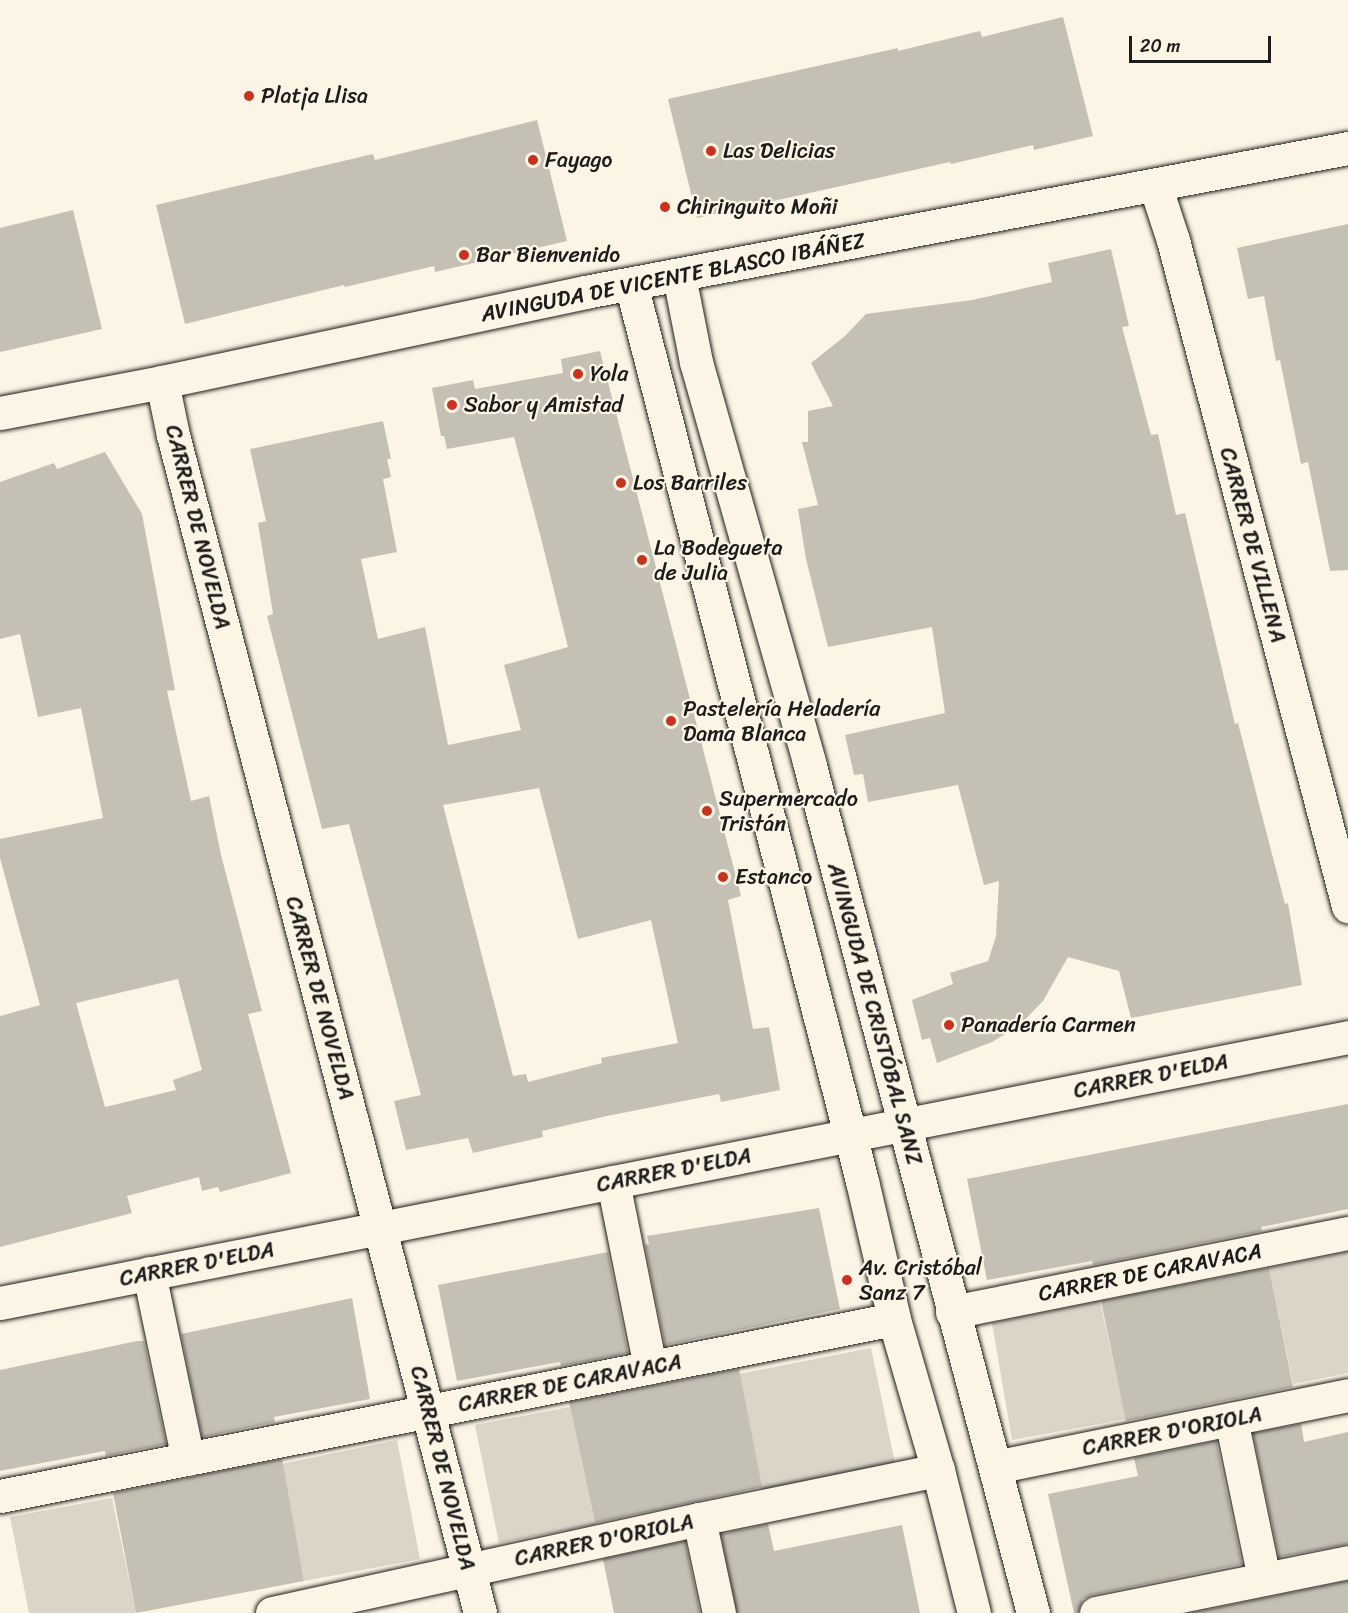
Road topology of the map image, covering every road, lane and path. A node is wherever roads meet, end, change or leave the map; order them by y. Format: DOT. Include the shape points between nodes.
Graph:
graph roads {
  1 [pos="1348,148"];
  2 [pos="1155,185"];
  3 [pos="679,276"];
  4 [pos="631,284"];
  5 [pos="162,382"];
  6 [pos="0,413"];
  7 [pos="1348,906"];
  8 [pos="1348,1037"];
  9 [pos="904,1125"];
  10 [pos="849,1135"];
  11 [pos="614,1182"];
  12 [pos="380,1228"];
  13 [pos="1348,1233"];
  14 [pos="148,1273"];
  15 [pos="0,1303"];
  16 [pos="952,1312"];
  17 [pos="894,1319"];
  18 [pos="650,1367"];
  19 [pos="1348,1395"];
  20 [pos="429,1411"];
  21 [pos="1231,1419"];
  22 [pos="188,1459"];
  23 [pos="995,1467"];
  24 [pos="938,1470"];
  25 [pos="0,1496"];
  26 [pos="699,1519"];
  27 [pos="1348,1562"];
  28 [pos="469,1570"];
  29 [pos="1264,1579"];
  30 [pos="272,1613"];
  31 [pos="480,1613"];
  32 [pos="718,1613"];
  33 [pos="974,1613"];
  34 [pos="1033,1613"];
  35 [pos="1096,1613"];
  1 -- 2 [label="street, AVINGUDA DE VICENTE BLASCO IBÁÑEZ"];
  2 -- 3 [label="street, AVINGUDA DE VICENTE BLASCO IBÁÑEZ"];
  2 -- 7 [label="street, CARRER DE VILLENA" via="1173,240"];
  3 -- 4 [label="street, AVINGUDA DE VICENTE BLASCO IBÁÑEZ"];
  3 -- 9 [label="street, AVINGUDA DE CRISTÓBAL SANZ" via="696,362"];
  4 -- 5 [label="street, AVINGUDA DE VICENTE BLASCO IBÁÑEZ"];
  4 -- 10 [label="street"];
  5 -- 6 [label="street, AVINGUDA DE VICENTE BLASCO IBÁÑEZ"];
  5 -- 12 [label="street, CARRER DE NOVELDA"];
  8 -- 9 [label="street, CARRER D'ELDA"];
  9 -- 10 [label="street, CARRER D'ELDA"];
  9 -- 16 [label="street, AVINGUDA DE CRISTÓBAL SANZ"];
  10 -- 11 [label="street, CARRER D'ELDA"];
  10 -- 17 [label="street"];
  11 -- 12 [label="street, CARRER D'ELDA"];
  11 -- 18 [label="street"];
  12 -- 14 [label="street, CARRER D'ELDA"];
  12 -- 20 [label="street, CARRER DE NOVELDA"];
  13 -- 16 [label="street, CARRER DE CARAVACA"];
  14 -- 15 [label="street, CARRER D'ELDA"];
  14 -- 22 [label="street"];
  16 -- 23 [label="street, AVINGUDA DE CRISTÓBAL SANZ"];
  17 -- 18 [label="street, CARRER DE CARAVACA"];
  17 -- 24 [label="street"];
  18 -- 20 [label="street, CARRER DE CARAVACA"];
  19 -- 21 [label="street, CARRER D'ORIOLA"];
  20 -- 22 [label="street, CARRER DE CARAVACA"];
  20 -- 28 [label="street, CARRER DE NOVELDA"];
  21 -- 23 [label="street, CARRER D'ORIOLA"];
  21 -- 29 [label="street"];
  22 -- 25 [label="street, CARRER DE CARAVACA"];
  23 -- 34 [label="street, AVINGUDA DE CRISTÓBAL SANZ"];
  24 -- 26 [label="street, CARRER D'ORIOLA"];
  24 -- 33 [label="street"];
  26 -- 28 [label="street, CARRER D'ORIOLA"];
  26 -- 32 [label="street"];
  27 -- 29 [label="street"];
  28 -- 30 [label="street, CARRER D'ORIOLA"];
  28 -- 31 [label="street, CARRER DE NOVELDA"];
  29 -- 35 [label="street"];
}
